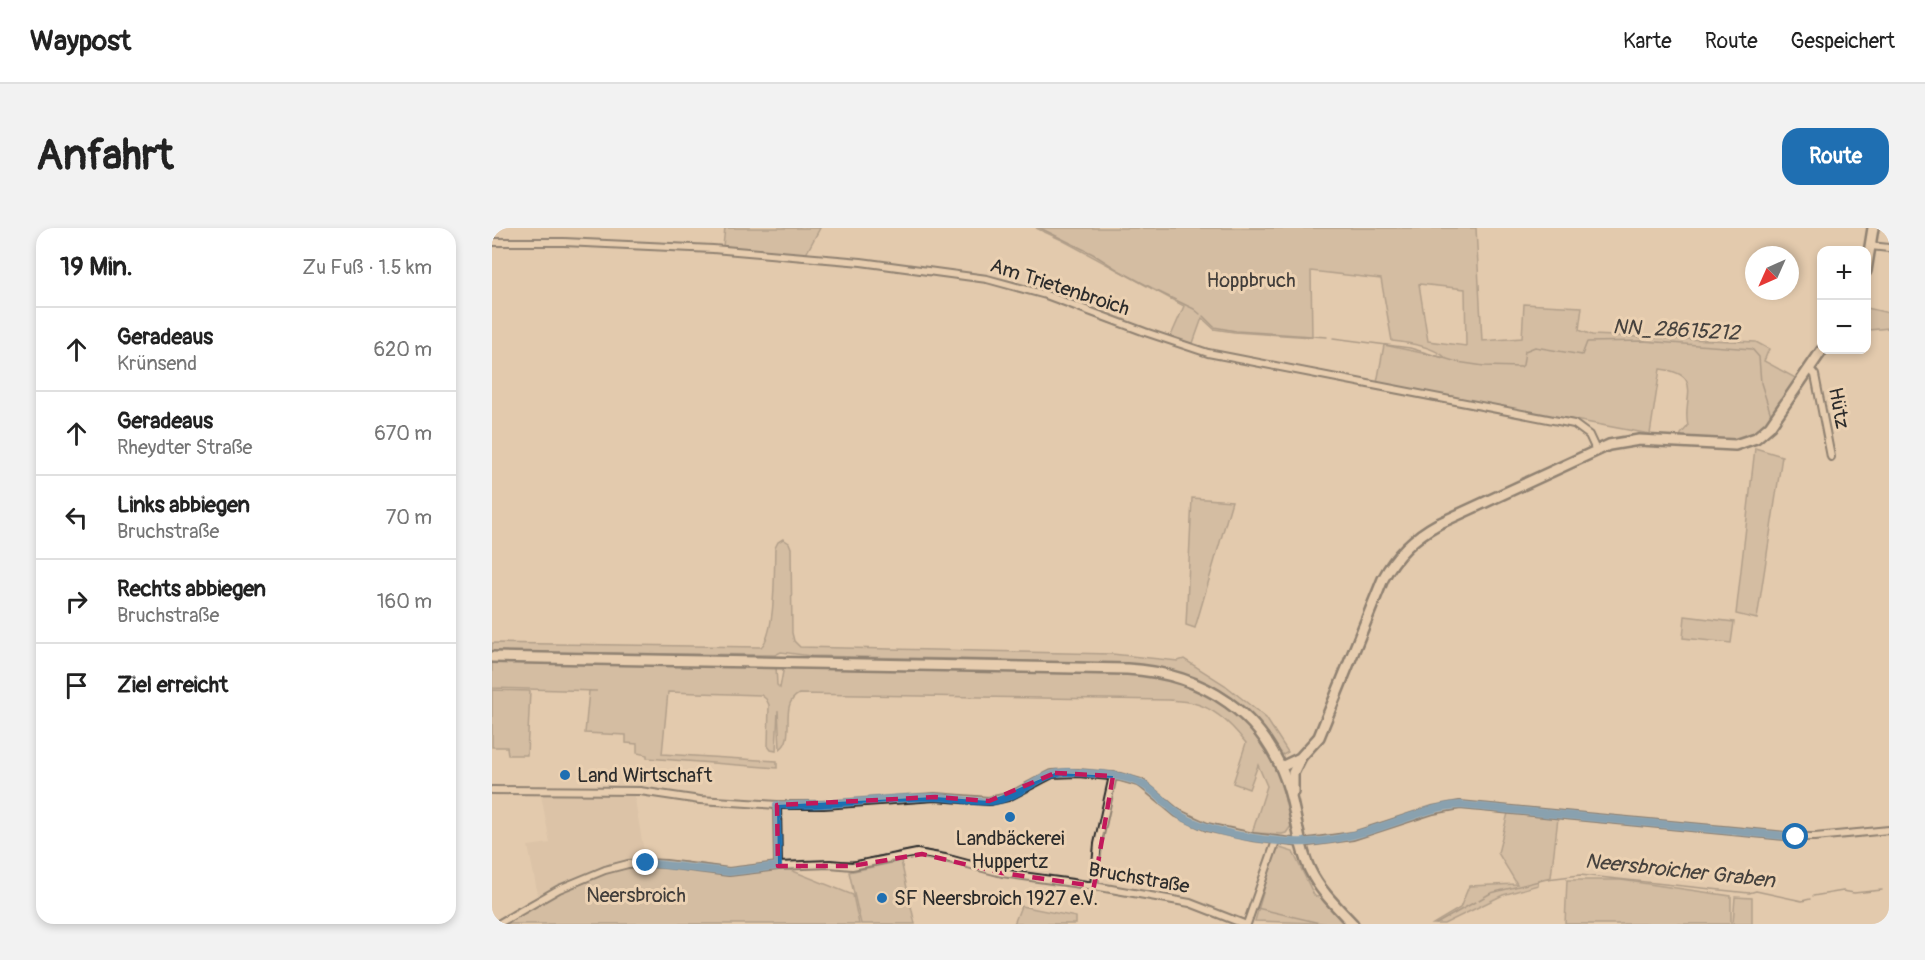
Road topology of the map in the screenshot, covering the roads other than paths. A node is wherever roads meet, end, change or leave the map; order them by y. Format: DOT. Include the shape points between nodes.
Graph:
graph roads {
  1 [pos="1873,228"];
  2 [pos="492,242"];
  3 [pos="1871,246"];
  4 [pos="1889,248"];
  5 [pos="1817,350"];
  6 [pos="1819,354"];
  7 [pos="1810,369"];
  8 [pos="1596,450"];
  9 [pos="1831,457"];
  10 [pos="492,657"];
  11 [pos="1300,758"];
  12 [pos="1281,767"];
  13 [pos="1113,776"];
  14 [pos="492,790"];
  15 [pos="777,805"];
  16 [pos="1293,806"];
  17 [pos="1889,830"];
  18 [pos="1276,841"];
  19 [pos="1301,843"];
  20 [pos="778,866"];
  21 [pos="1094,886"];
  22 [pos="498,924"];
  23 [pos="1246,924"];
  24 [pos="1353,924"];
  1 -- 3 [label="main road"];
  2 -- 8 [label="street, Am Trietenbroich" via="713,249 854,261 987,279 1046,295 1208,353 1574,424 1588,435"];
  3 -- 4 [label="street"];
  5 -- 7 [label="main road"];
  6 -- 7 [label="main road"];
  7 -- 8 [label="main road" via="1770,426 1748,442 1727,446 1639,440"];
  7 -- 9 [label="street, Hütz" via="1815,375"];
  8 -- 11 [label="main road" via="1438,524 1406,547 1378,590 1322,733"];
  10 -- 12 [label="main road" via="1154,671 1195,683 1229,703 1255,727"];
  11 -- 12 [label="main road"];
  11 -- 16 [label="main road" via="1293,776"];
  12 -- 16 [label="main road"];
  13 -- 15 [label="street" via="1055,773 1008,797 989,801 935,797"];
  13 -- 18 [label="street" via="1144,784 1177,813 1196,823"];
  13 -- 21 [label="street" via="1098,844"];
  14 -- 15 [label="street" via="640,791"];
  15 -- 20 [label="street"];
  16 -- 19 [label="main road"];
  17 -- 19 [label="street" via="1813,837 1460,805 1353,836"];
  18 -- 19 [label="street"];
  18 -- 23 [label="street"];
  19 -- 24 [label="main road" via="1318,885"];
  20 -- 21 [label="street, Bruchstraße" via="852,866 917,853 1008,874"];
  20 -- 22 [label="street, Bruchstraße" via="729,872 628,864 556,891"];
  21 -- 23 [label="street, Bruchstraße" via="1190,903"];
}
